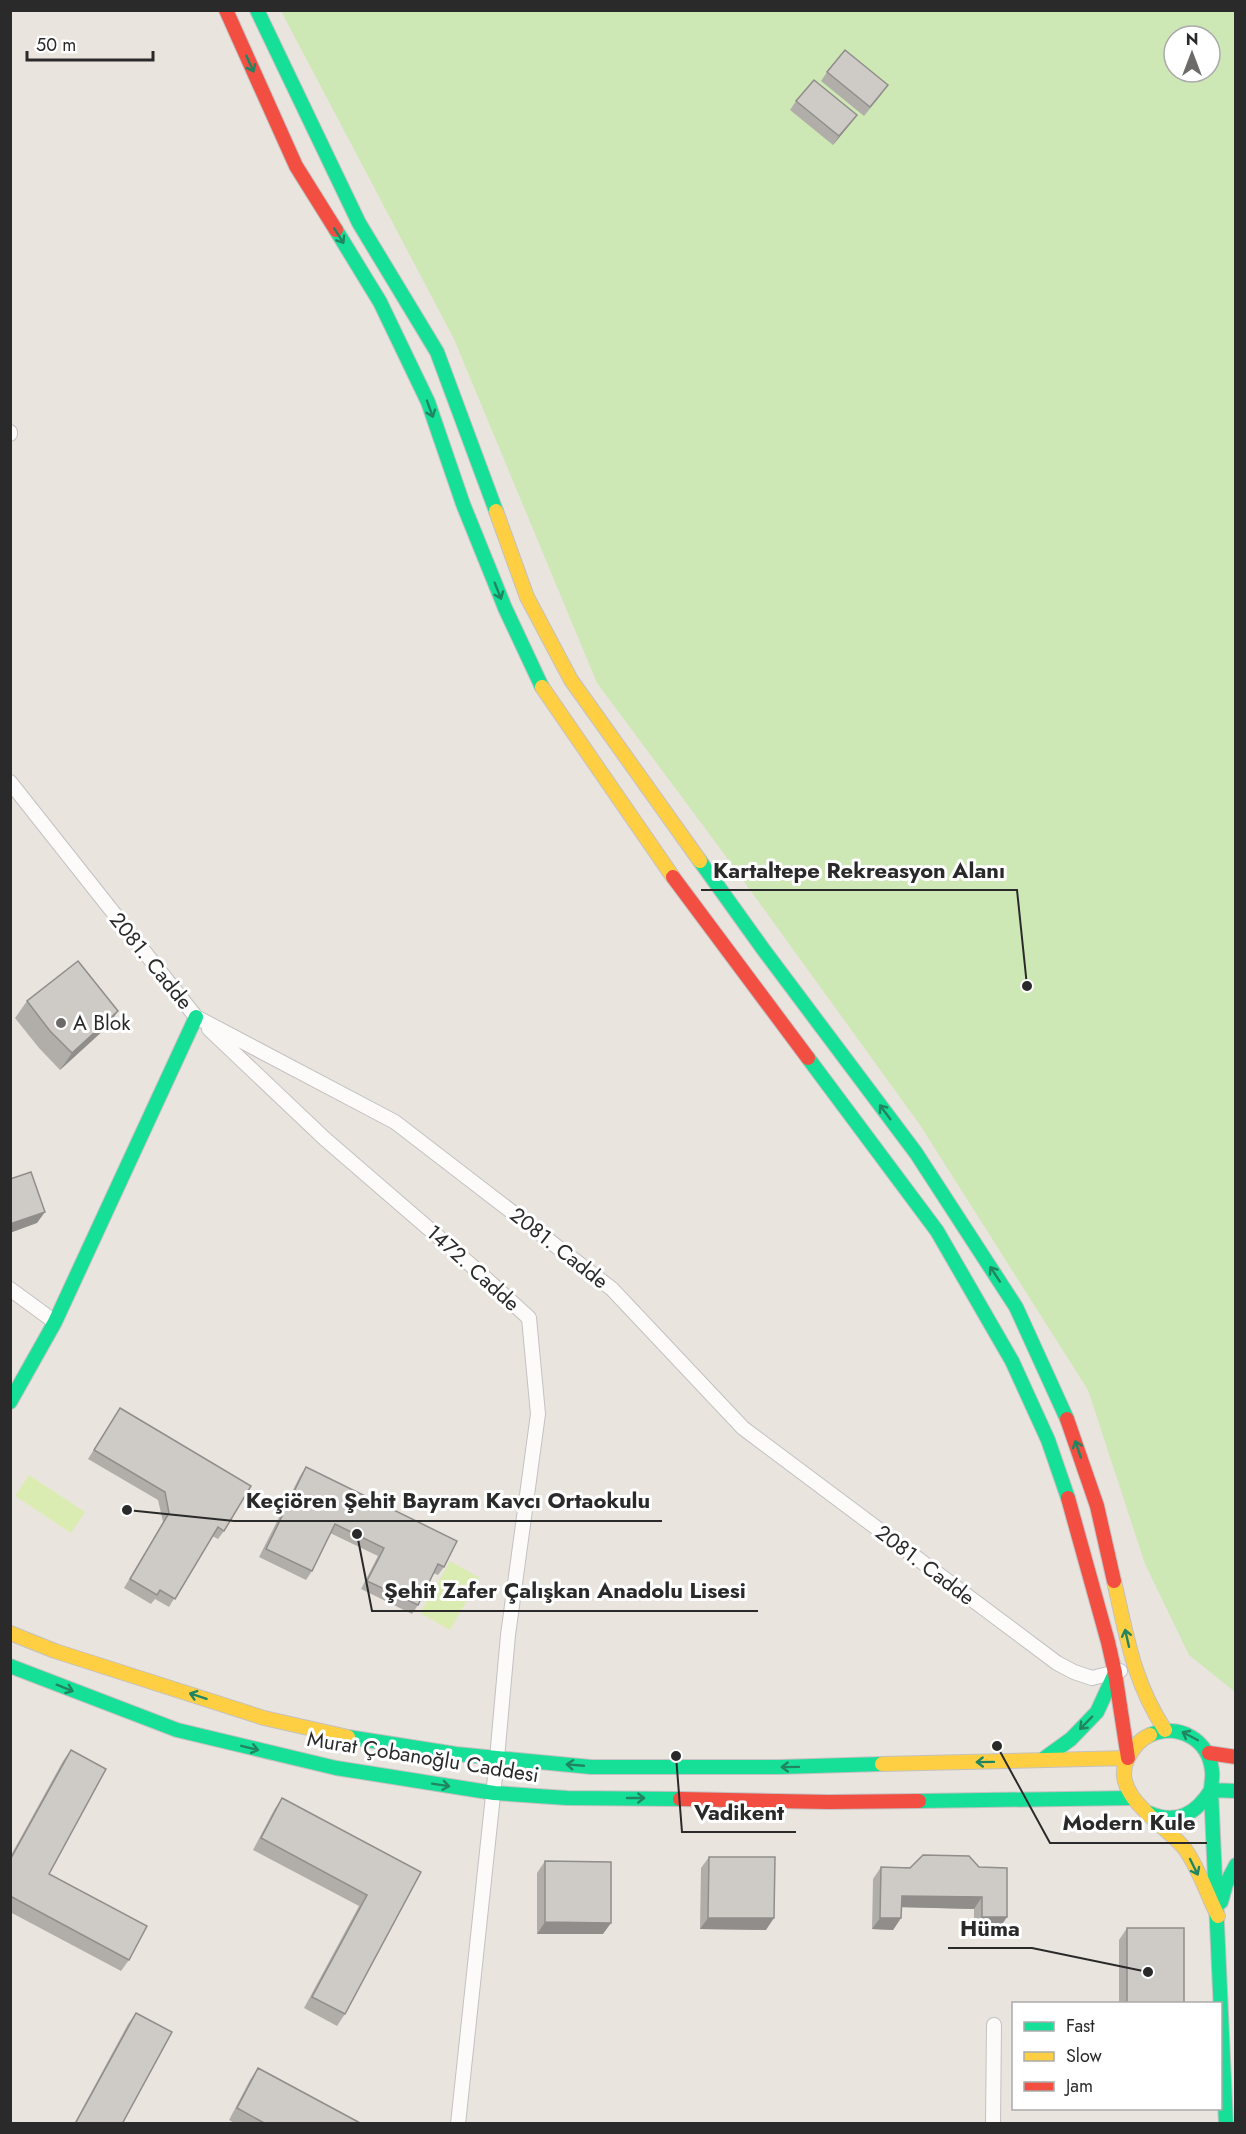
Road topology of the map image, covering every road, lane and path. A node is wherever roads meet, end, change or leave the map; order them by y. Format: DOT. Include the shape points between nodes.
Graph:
graph roads {
  1 [pos="226,10"];
  2 [pos="257,10"];
  3 [pos="10,782"];
  4 [pos="196,1017"];
  5 [pos="10,1289"];
  6 [pos="55,1322"];
  7 [pos="10,1402"];
  8 [pos="10,1633"];
  9 [pos="10,1666"];
  10 [pos="1134,1668"];
  11 [pos="1115,1673"];
  12 [pos="1165,1730"];
  13 [pos="1209,1754"];
  14 [pos="1236,1757"];
  15 [pos="497,1758"];
  16 [pos="1128,1758"];
  17 [pos="1042,1760"];
  18 [pos="1211,1790"];
  19 [pos="1236,1791"];
  20 [pos="494,1793"];
  21 [pos="1132,1798"];
  22 [pos="1141,1809"];
  23 [pos="1236,1865"];
  24 [pos="1218,1916"];
  25 [pos="1221,2002"];
  26 [pos="1222,2020"];
  27 [pos="994,2025"];
  28 [pos="458,2124"];
  29 [pos="993,2124"];
  30 [pos="1226,2124"];
  1 -- 11 [label="main road, one-way" via="296,166 380,302 428,402 463,504 541,685 664,864 937,1231 1012,1361 1048,1440 1074,1513"];
  10 -- 2 [label="main road, one-way" via="1097,1506 1072,1430 1016,1307 916,1153 763,949 571,680 527,597 437,352 359,223"];
  3 -- 4 [label="street, 2081. Cadde"];
  4 -- 6 [label="main road"];
  4 -- 11 [label="street, 2081. Cadde" via="395,1122 612,1289 743,1428 1057,1663 1092,1678"];
  4 -- 15 [label="street, 1472. Cadde" via="325,1139 529,1318 538,1414 508,1635"];
  5 -- 6 [label="street"];
  6 -- 7 [label="main road"];
  15 -- 8 [label="main road, Murat Çobanoğlu Caddesi, one-way" via="353,1738 264,1718"];
  9 -- 20 [label="main road, Murat Çobanoğlu Caddesi, one-way" via="177,1730 336,1768"];
  10 -- 11 [label="street, 2081. Cadde"];
  10 -- 12 [label="main road" via="1150,1707"];
  11 -- 16 [label="main road"];
  11 -- 17 [label="main road, one-way" via="1097,1712"];
  13 -- 12 [label="main road, one-way" via="1191,1735"];
  12 -- 16 [label="main road" via="1141,1740"];
  13 -- 14 [label="main road"];
  13 -- 18 [label="main road" via="1214,1778"];
  17 -- 15 [label="main road, Murat Çobanoğlu Caddesi, one-way" via="591,1767"];
  15 -- 20 [label="street, 1472. Cadde"];
  16 -- 17 [label="main road, Murat Çobanoğlu Caddesi"];
  16 -- 21 [label="main road" via="1124,1775"];
  18 -- 19 [label="main road"];
  18 -- 22 [label="main road" via="1199,1807 1181,1817 1167,1819"];
  18 -- 24 [label="main road"];
  20 -- 21 [label="main road, Murat Çobanoğlu Caddesi, one-way" via="567,1798 829,1802"];
  20 -- 28 [label="street, 1472. Cadde"];
  21 -- 22 [label="main road"];
  22 -- 24 [label="main road, one-way" via="1170,1833 1188,1855"];
  23 -- 24 [label="main road" via="1226,1884"];
  24 -- 25 [label="main road"];
  26 -- 30 [label="main road"];
  27 -- 29 [label="street"];
}
